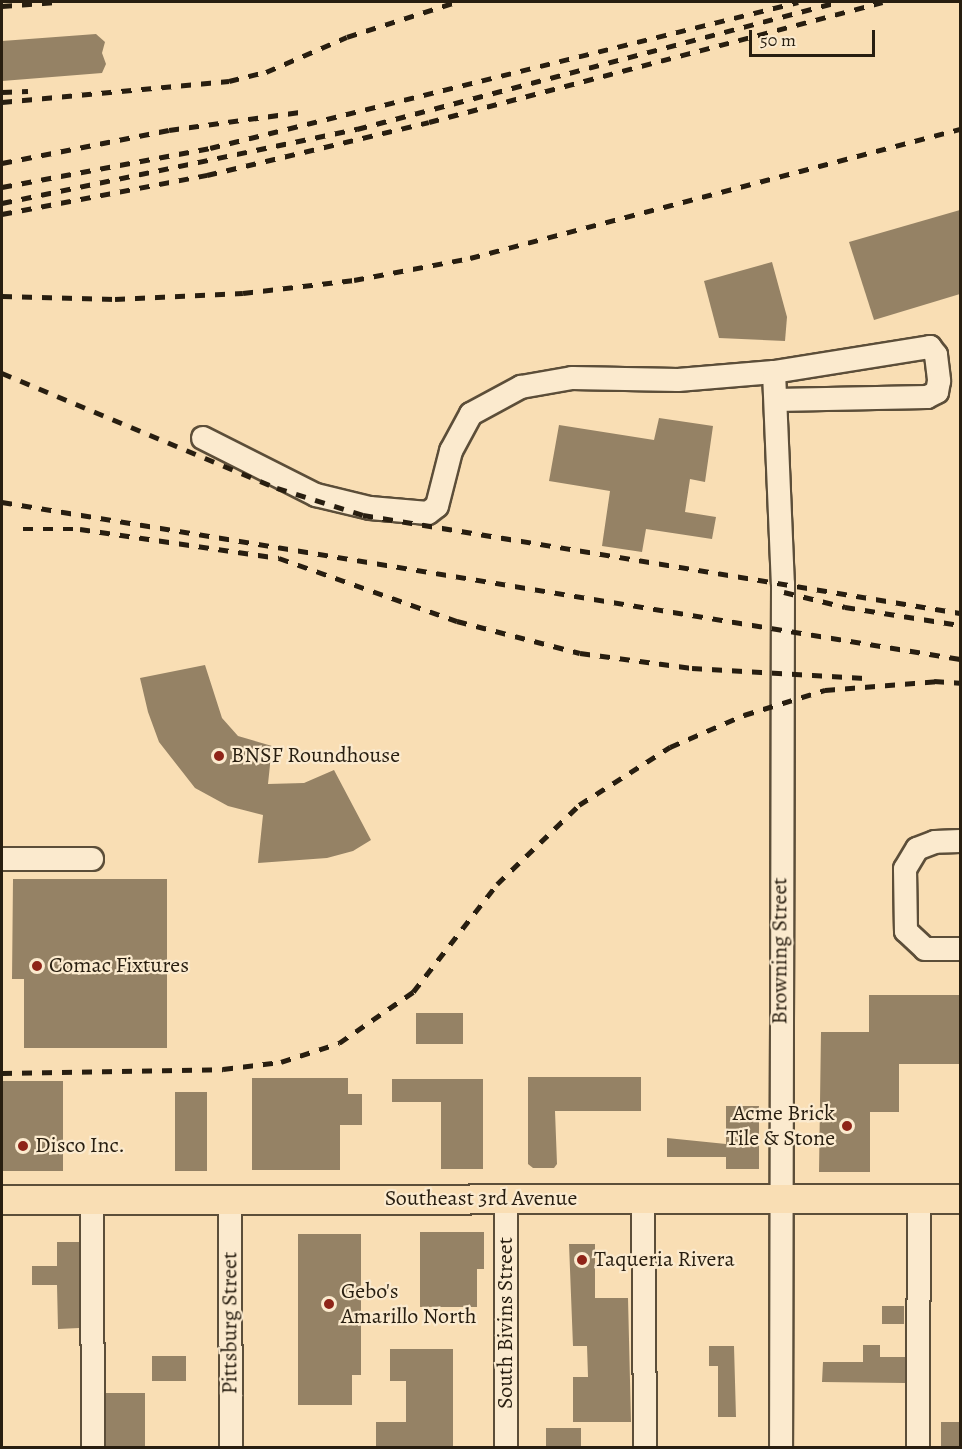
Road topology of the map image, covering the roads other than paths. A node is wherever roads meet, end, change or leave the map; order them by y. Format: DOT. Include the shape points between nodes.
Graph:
graph roads {
  1 [pos="774,372"];
  2 [pos="776,400"];
  3 [pos="203,438"];
  4 [pos="960,841"];
  5 [pos="2,859"];
  6 [pos="92,859"];
  7 [pos="960,949"];
  8 [pos="92,1199"];
  9 [pos="230,1199"];
  10 [pos="506,1199"];
  11 [pos="643,1199"];
  12 [pos="779,1199"];
  13 [pos="919,1199"];
  14 [pos="960,1199"];
  15 [pos="2,1200"];
  16 [pos="93,1448"];
  17 [pos="231,1448"];
  18 [pos="506,1448"];
  19 [pos="645,1448"];
  20 [pos="781,1448"];
  21 [pos="918,1448"];
  1 -- 2 [label="street, Browning Street"];
  1 -- 2 [label="street" via="930,347 936,356 939,381 937,392 927,397"];
  1 -- 3 [label="street" via="678,381 572,378 521,387 471,414 451,451 437,506 428,513 370,508 315,495"];
  2 -- 12 [label="street, Browning Street" via="783,584"];
  4 -- 7 [label="street" via="935,842 916,849 905,869 906,931 925,949"];
  5 -- 6 [label="street"];
  8 -- 9 [label="main road, Southeast 3rd Avenue"];
  8 -- 15 [label="main road, Southeast 3rd Avenue"];
  8 -- 16 [label="street"];
  9 -- 10 [label="main road, Southeast 3rd Avenue"];
  9 -- 17 [label="street, Pittsburg Street"];
  10 -- 11 [label="main road, Southeast 3rd Avenue"];
  10 -- 18 [label="street, South Bivins Street"];
  11 -- 12 [label="main road, Southeast 3rd Avenue"];
  11 -- 19 [label="street"];
  12 -- 13 [label="main road, Southeast 3rd Avenue"];
  12 -- 20 [label="street, Browning Street"];
  13 -- 14 [label="main road, Southeast 3rd Avenue"];
  13 -- 21 [label="street"];
}
